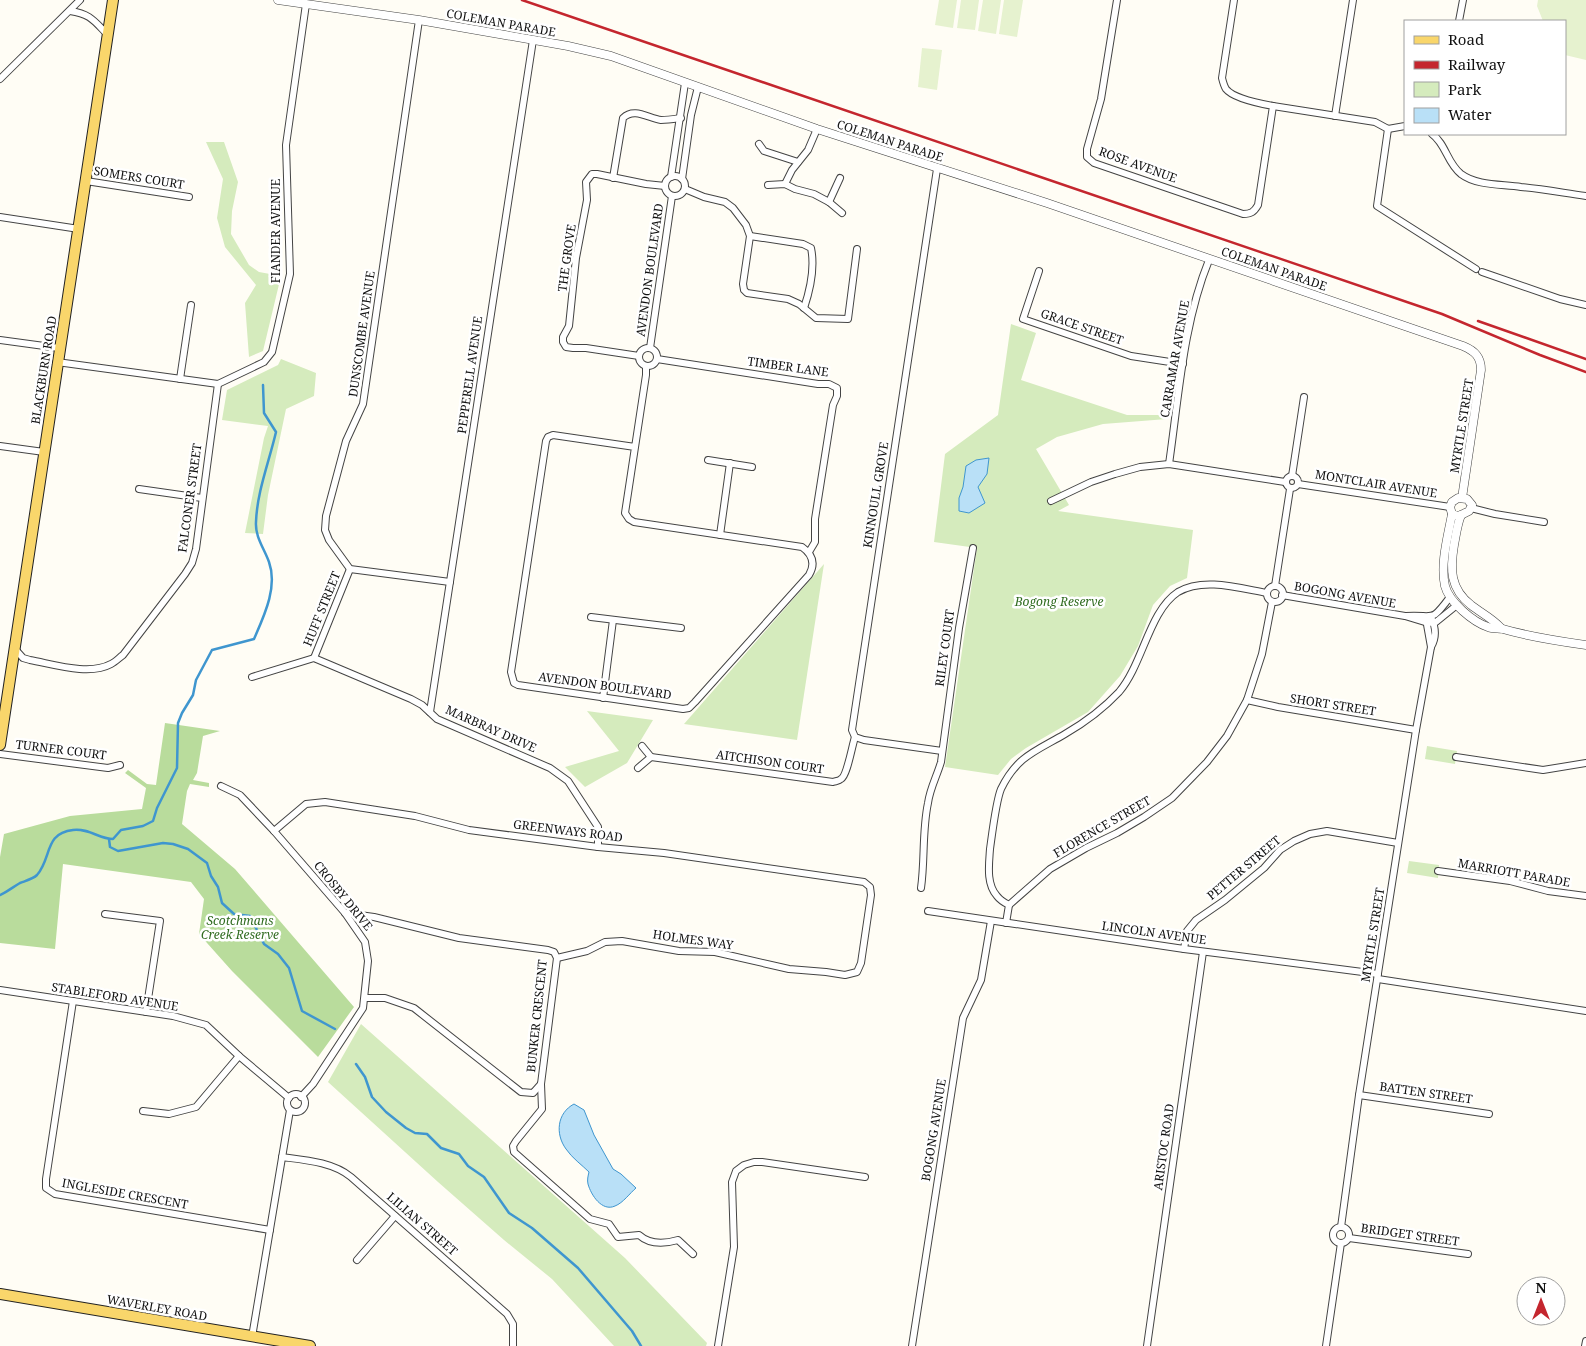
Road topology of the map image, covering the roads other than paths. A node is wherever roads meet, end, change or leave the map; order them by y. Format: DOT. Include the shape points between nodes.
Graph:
graph roads {
  1 [pos="80,0"];
  2 [pos="113,0"];
  3 [pos="278,0"];
  4 [pos="1117,0"];
  5 [pos="1234,0"];
  6 [pos="1353,0"];
  7 [pos="1462,0"];
  8 [pos="306,4"];
  9 [pos="70,11"];
  10 [pos="419,20"];
  11 [pos="1459,20"];
  12 [pos="108,35"];
  13 [pos="533,40"];
  14 [pos="0,79"];
  15 [pos="685,83"];
  16 [pos="698,87"];
  17 [pos="1273,106"];
  18 [pos="1335,116"];
  19 [pos="681,118"];
  20 [pos="1404,126"];
  21 [pos="817,129"];
  22 [pos="1388,129"];
  23 [pos="1434,135"];
  24 [pos="759,144"];
  25 [pos="798,162"];
  26 [pos="937,169"];
  27 [pos="671,177"];
  28 [pos="613,178"];
  29 [pos="840,178"];
  30 [pos="682,179"];
  31 [pos="86,181"];
  32 [pos="785,184"];
  33 [pos="768,185"];
  34 [pos="665,186"];
  35 [pos="684,189"];
  36 [pos="672,196"];
  37 [pos="1586,196"];
  38 [pos="189,197"];
  39 [pos="828,202"];
  40 [pos="842,213"];
  41 [pos="0,217"];
  42 [pos="79,229"];
  43 [pos="750,236"];
  44 [pos="857,249"];
  45 [pos="1209,260"];
  46 [pos="1039,271"];
  47 [pos="191,305"];
  48 [pos="1586,305"];
  49 [pos="804,308"];
  50 [pos="0,340"];
  51 [pos="59,348"];
  52 [pos="650,348"];
  53 [pos="639,356"];
  54 [pos="1479,357"];
  55 [pos="657,359"];
  56 [pos="57,362"];
  57 [pos="1183,364"];
  58 [pos="646,366"];
  59 [pos="180,379"];
  60 [pos="218,384"];
  61 [pos="1304,397"];
  62 [pos="0,446"];
  63 [pos="635,447"];
  64 [pos="44,452"];
  65 [pos="708,460"];
  66 [pos="730,464"];
  67 [pos="1169,464"];
  68 [pos="752,467"];
  69 [pos="1292,476"];
  70 [pos="1286,482"];
  71 [pos="1298,484"];
  72 [pos="139,489"];
  73 [pos="1290,489"];
  74 [pos="202,498"];
  75 [pos="1462,498"];
  76 [pos="1051,501"];
  77 [pos="1471,508"];
  78 [pos="1451,510"];
  79 [pos="1461,515"];
  80 [pos="1544,522"];
  81 [pos="720,535"];
  82 [pos="973,548"];
  83 [pos="809,552"];
  84 [pos="350,569"];
  85 [pos="450,582"];
  86 [pos="1275,586"];
  87 [pos="1266,593"];
  88 [pos="1282,595"];
  89 [pos="1450,597"];
  90 [pos="1272,602"];
  91 [pos="1457,605"];
  92 [pos="591,617"];
  93 [pos="613,620"];
  94 [pos="1430,620"];
  95 [pos="681,628"];
  96 [pos="1501,628"];
  97 [pos="1586,645"];
  98 [pos="15,649"];
  99 [pos="314,658"];
  100 [pos="252,677"];
  101 [pos="603,698"];
  102 [pos="1247,700"];
  103 [pos="430,712"];
  104 [pos="1416,730"];
  105 [pos="855,737"];
  106 [pos="0,745"];
  107 [pos="642,746"];
  108 [pos="942,751"];
  109 [pos="0,754"];
  110 [pos="651,756"];
  111 [pos="1456,757"];
  112 [pos="1586,763"];
  113 [pos="120,765"];
  114 [pos="638,768"];
  115 [pos="221,786"];
  116 [pos="274,831"];
  117 [pos="1398,843"];
  118 [pos="598,847"];
  119 [pos="1438,871"];
  120 [pos="921,888"];
  121 [pos="1586,896"];
  122 [pos="1009,905"];
  123 [pos="928,911"];
  124 [pos="345,913"];
  125 [pos="105,914"];
  126 [pos="991,921"];
  127 [pos="1006,923"];
  128 [pos="1184,949"];
  129 [pos="1203,952"];
  130 [pos="557,958"];
  131 [pos="857,972"];
  132 [pos="1378,977"];
  133 [pos="0,990"];
  134 [pos="365,998"];
  135 [pos="73,1001"];
  136 [pos="1586,1010"];
  137 [pos="146,1012"];
  138 [pos="239,1056"];
  139 [pos="541,1084"];
  140 [pos="1360,1095"];
  141 [pos="301,1097"];
  142 [pos="289,1098"];
  143 [pos="290,1110"];
  144 [pos="143,1111"];
  145 [pos="1489,1114"];
  146 [pos="282,1157"];
  147 [pos="866,1177"];
  148 [pos="395,1216"];
  149 [pos="1342,1227"];
  150 [pos="270,1230"];
  151 [pos="1349,1238"];
  152 [pos="1341,1243"];
  153 [pos="693,1254"];
  154 [pos="1468,1254"];
  155 [pos="356,1260"];
  156 [pos="0,1294"];
  157 [pos="252,1337"];
  158 [pos="1586,1341"];
  159 [pos="310,1346"];
  160 [pos="513,1346"];
  161 [pos="718,1346"];
  162 [pos="912,1346"];
  163 [pos="1147,1346"];
  164 [pos="1326,1346"];
  165 [pos="1585,1346"];
  1 -- 9 [label="street"];
  2 -- 12 [label="main road, BLACKBURN ROAD"];
  3 -- 8 [label="street, COLEMAN PARADE"];
  4 -- 17 [label="street, ROSE AVENUE" via="1102,99 1087,149 1087,157 1094,163 1250,214 1258,205"];
  5 -- 17 [label="street" via="1222,78 1224,86 1228,92"];
  6 -- 18 [label="street"];
  7 -- 11 [label="street"];
  8 -- 10 [label="street, COLEMAN PARADE"];
  8 -- 60 [label="street, FIANDER AVENUE" via="287,130 288,288 272,352 264,362"];
  9 -- 12 [label="street" via="93,19"];
  9 -- 14 [label="street"];
  10 -- 13 [label="street, COLEMAN PARADE"];
  10 -- 84 [label="street, DUNSCOMBE AVENUE" via="363,404 346,441 326,516 325,530 329,540"];
  12 -- 31 [label="main road, BLACKBURN ROAD"];
  13 -- 15 [label="street, COLEMAN PARADE" via="611,56"];
  13 -- 85 [label="street, PEPPERELL AVENUE"];
  15 -- 16 [label="street, COLEMAN PARADE"];
  15 -- 19 [label="street"];
  16 -- 21 [label="street, COLEMAN PARADE"];
  16 -- 30 [label="street"];
  17 -- 18 [label="street"];
  18 -- 22 [label="street" via="1375,122"];
  19 -- 27 [label="street"];
  19 -- 28 [label="street" via="668,120 632,112 627,114 623,118"];
  20 -- 22 [label="street"];
  21 -- 25 [label="street" via="808,150"];
  21 -- 26 [label="street, COLEMAN PARADE"];
  22 -- 48 [label="street" via="1377,206 1479,271"];
  23 -- 37 [label="street" via="1458,172 1470,179"];
  24 -- 25 [label="street" via="764,151"];
  25 -- 32 [label="street"];
  26 -- 45 [label="street, COLEMAN PARADE" via="1047,203"];
  26 -- 105 [label="street, KINNOULL GROVE" via="854,711 852,730"];
  27 -- 30 [label="street"];
  27 -- 34 [label="street"];
  28 -- 34 [label="street, THE GROVE"];
  28 -- 53 [label="street, THE GROVE" via="592,174 586,182 587,200 576,258 569,326 563,342 566,347"];
  29 -- 39 [label="street"];
  30 -- 35 [label="street"];
  31 -- 38 [label="street, SOMERS COURT"];
  31 -- 42 [label="main road, BLACKBURN ROAD"];
  32 -- 33 [label="street"];
  32 -- 39 [label="street"];
  34 -- 36 [label="street"];
  35 -- 36 [label="street"];
  35 -- 43 [label="street" via="725,202 746,225"];
  36 -- 52 [label="street, AVENDON BOULEVARD"];
  39 -- 40 [label="street"];
  41 -- 42 [label="street"];
  42 -- 51 [label="main road, BLACKBURN ROAD"];
  43 -- 49 [label="street" via="744,290 788,299"];
  43 -- 49 [label="street" via="811,248 813,259"];
  44 -- 49 [label="street" via="848,319 816,318"];
  45 -- 54 [label="street, COLEMAN PARADE" via="1463,346"];
  45 -- 57 [label="street, CARRAMAR AVENUE" via="1191,315"];
  46 -- 57 [label="street, GRACE STREET" via="1023,319 1131,356"];
  47 -- 59 [label="street"];
  50 -- 51 [label="street"];
  51 -- 56 [label="main road, BLACKBURN ROAD"];
  52 -- 53 [label="street, AVENDON BOULEVARD" via="642,350"];
  52 -- 55 [label="street, AVENDON BOULEVARD" via="655,351"];
  53 -- 58 [label="street"];
  54 -- 75 [label="street, MYRTLE STREET" via="1481,370"];
  55 -- 58 [label="street" via="654,364"];
  55 -- 83 [label="street, TIMBER LANE" via="829,384 837,388 815,520 815,542"];
  56 -- 59 [label="street"];
  56 -- 64 [label="main road, BLACKBURN ROAD"];
  57 -- 67 [label="street, CARRAMAR AVENUE"];
  58 -- 63 [label="street"];
  59 -- 60 [label="street"];
  60 -- 74 [label="street, FALCONER STREET"];
  61 -- 69 [label="street"];
  62 -- 64 [label="street"];
  63 -- 81 [label="street" via="625,513 629,519"];
  63 -- 101 [label="street, AVENDON BOULEVARD" via="548,437 511,672 518,685"];
  64 -- 98 [label="main road, BLACKBURN ROAD"];
  65 -- 66 [label="street"];
  66 -- 68 [label="street"];
  66 -- 81 [label="street"];
  67 -- 70 [label="street"];
  67 -- 76 [label="street" via="1115,474"];
  69 -- 70 [label="street"];
  69 -- 71 [label="street" via="1298,479"];
  70 -- 73 [label="street"];
  71 -- 73 [label="street"];
  71 -- 78 [label="street, MONTCLAIR AVENUE"];
  72 -- 74 [label="street"];
  73 -- 86 [label="street"];
  74 -- 98 [label="street, FALCONER STREET" via="192,563 123,655 112,664 86,669 30,660 23,658"];
  75 -- 77 [label="street" via="1470,502"];
  75 -- 78 [label="street" via="1453,501"];
  77 -- 79 [label="street"];
  77 -- 80 [label="street"];
  78 -- 79 [label="street"];
  78 -- 89 [label="street" via="1443,569"];
  79 -- 96 [label="street" via="1451,571 1457,590"];
  81 -- 83 [label="street" via="802,547"];
  82 -- 108 [label="street, RILEY COURT"];
  83 -- 101 [label="street, AVENDON BOULEVARD" via="812,569 808,575 689,708"];
  84 -- 85 [label="street"];
  84 -- 99 [label="street, HUFF STREET"];
  85 -- 103 [label="street, PEPPERELL AVENUE"];
  86 -- 87 [label="street"];
  86 -- 88 [label="street" via="1280,588"];
  87 -- 90 [label="street"];
  87 -- 122 [label="street" via="1205,583 1177,593 1160,610 1135,669 1119,692 1090,717 1027,755 1011,772 1000,791 988,877 996,896"];
  88 -- 90 [label="street" via="1280,600"];
  88 -- 94 [label="street, BOGONG AVENUE"];
  89 -- 91 [label="street"];
  89 -- 94 [label="street"];
  90 -- 102 [label="street, FLORENCE STREET" via="1262,654"];
  91 -- 94 [label="street"];
  91 -- 96 [label="street" via="1489,627"];
  92 -- 93 [label="street"];
  93 -- 95 [label="street"];
  93 -- 101 [label="street"];
  94 -- 104 [label="street, MYRTLE STREET" via="1431,647"];
  96 -- 97 [label="street" via="1521,635"];
  98 -- 106 [label="main road, BLACKBURN ROAD"];
  99 -- 100 [label="street"];
  99 -- 103 [label="street, MARBRAY DRIVE" via="411,699"];
  102 -- 104 [label="street, SHORT STREET"];
  102 -- 122 [label="street, FLORENCE STREET" via="1227,736 1172,798 1138,821 1050,869"];
  103 -- 118 [label="street, MARBRAY DRIVE" via="437,719 564,777 598,827"];
  104 -- 117 [label="street, MYRTLE STREET"];
  105 -- 108 [label="street"];
  105 -- 110 [label="street, AITCHISON COURT" via="847,773 833,782"];
  107 -- 110 [label="street"];
  108 -- 120 [label="street, RILEY COURT" via="927,804"];
  109 -- 113 [label="street, TURNER COURT" via="108,768"];
  110 -- 114 [label="street"];
  111 -- 112 [label="street" via="1543,770"];
  115 -- 116 [label="street, CROSBY DRIVE" via="240,795"];
  116 -- 118 [label="street, GREENWAYS ROAD" via="306,804 326,802 415,816 470,830"];
  116 -- 124 [label="street, CROSBY DRIVE"];
  117 -- 128 [label="street, PETTER STREET" via="1327,831 1294,841 1225,900 1196,920 1187,930"];
  117 -- 132 [label="street, MYRTLE STREET"];
  118 -- 131 [label="street, GREENWAYS ROAD" via="683,855 864,882 870,887 871,894"];
  119 -- 121 [label="street, MARRIOTT PARADE"];
  122 -- 127 [label="street"];
  123 -- 126 [label="street, LINCOLN AVENUE"];
  124 -- 130 [label="street, BUNKER CRESCENT" via="374,916 459,938 548,950"];
  124 -- 134 [label="street, CROSBY DRIVE" via="365,942 368,961"];
  125 -- 137 [label="street" via="160,921"];
  126 -- 127 [label="street, LINCOLN AVENUE"];
  126 -- 162 [label="street, BOGONG AVENUE" via="981,980 963,1018"];
  127 -- 128 [label="street, LINCOLN AVENUE"];
  128 -- 129 [label="street, LINCOLN AVENUE"];
  129 -- 132 [label="street, LINCOLN AVENUE"];
  129 -- 163 [label="street, ARISTOC ROAD"];
  130 -- 131 [label="street, HOLMES WAY" via="587,951 605,942 622,941 679,951 715,952 789,969 845,975"];
  130 -- 139 [label="street, BUNKER CRESCENT"];
  132 -- 136 [label="street, LINCOLN AVENUE"];
  132 -- 140 [label="street, MYRTLE STREET"];
  133 -- 135 [label="street, STABLEFORD AVENUE"];
  134 -- 139 [label="street, BUNKER CRESCENT" via="385,998 414,1008 521,1092 533,1093"];
  134 -- 141 [label="street, CROSBY DRIVE" via="353,1025 314,1084"];
  135 -- 137 [label="street, STABLEFORD AVENUE"];
  135 -- 150 [label="street, INGLESIDE CRESCENT" via="46,1188 55,1194"];
  137 -- 138 [label="street, STABLEFORD AVENUE" via="206,1025"];
  138 -- 142 [label="street, STABLEFORD AVENUE"];
  138 -- 144 [label="street" via="196,1107 169,1114"];
  139 -- 153 [label="street" via="542,1109 516,1141 514,1152 590,1219 609,1224 618,1237 639,1235 645,1241 665,1244 678,1240"];
  140 -- 145 [label="street, BATTEN STREET"];
  140 -- 149 [label="street, MYRTLE STREET"];
  141 -- 142 [label="street" via="294,1095"];
  141 -- 143 [label="street" via="304,1102 302,1109"];
  142 -- 143 [label="street"];
  143 -- 146 [label="street"];
  146 -- 148 [label="street, LILIAN STREET" via="342,1170"];
  146 -- 150 [label="street"];
  147 -- 161 [label="street" via="762,1162 744,1164 736,1171 732,1182 734,1247"];
  148 -- 155 [label="street"];
  148 -- 160 [label="street, LILIAN STREET" via="507,1314 512,1324"];
  149 -- 151 [label="street"];
  149 -- 152 [label="street" via="1333,1235"];
  150 -- 157 [label="street"];
  151 -- 152 [label="street"];
  151 -- 154 [label="street, BRIDGET STREET"];
  152 -- 164 [label="street"];
  156 -- 157 [label="main road, WAVERLEY ROAD"];
  157 -- 159 [label="main road, WAVERLEY ROAD"];
  158 -- 165 [label="street"];
}
